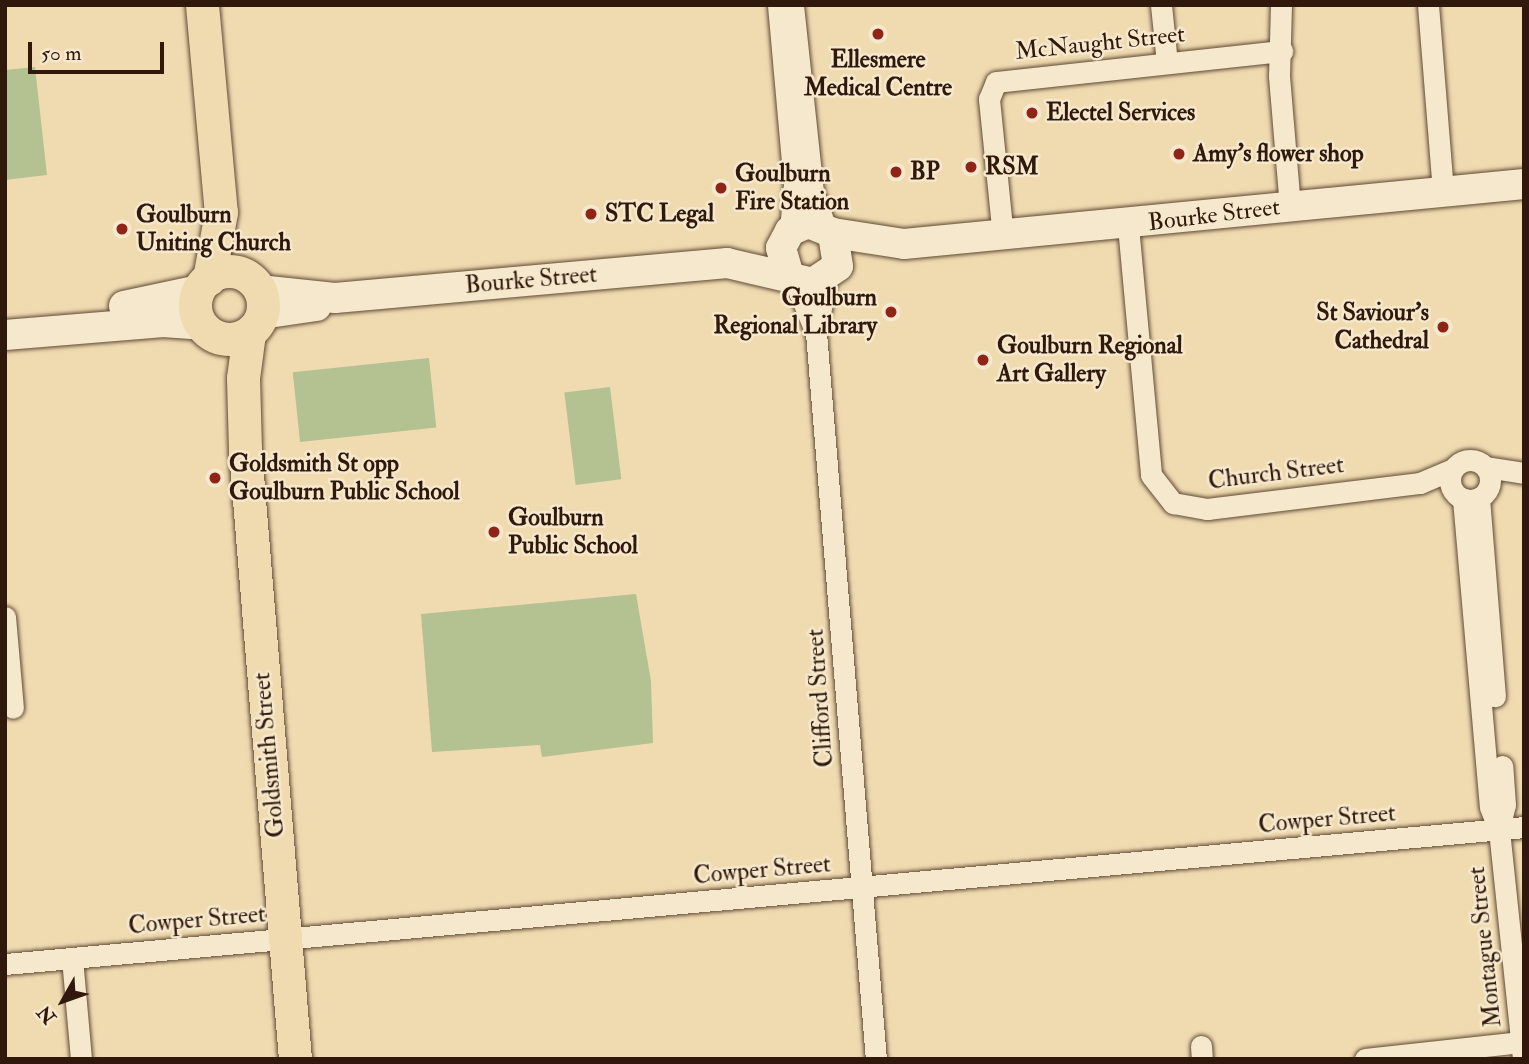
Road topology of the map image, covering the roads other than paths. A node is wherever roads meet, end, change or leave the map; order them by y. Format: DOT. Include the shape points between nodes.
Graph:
graph roads {
  1 [pos="202,5"];
  2 [pos="778,5"];
  3 [pos="793,5"];
  4 [pos="1161,5"];
  5 [pos="1281,5"];
  6 [pos="1428,5"];
  7 [pos="1282,51"];
  8 [pos="1167,63"];
  9 [pos="1524,184"];
  10 [pos="1443,191"];
  11 [pos="1290,206"];
  12 [pos="221,212"];
  13 [pos="1128,226"];
  14 [pos="830,231"];
  15 [pos="787,235"];
  16 [pos="1003,237"];
  17 [pos="904,244"];
  18 [pos="727,263"];
  19 [pos="832,272"];
  20 [pos="790,275"];
  21 [pos="204,285"];
  22 [pos="254,303"];
  23 [pos="5,317"];
  24 [pos="206,329"];
  25 [pos="816,332"];
  26 [pos="5,335"];
  27 [pos="245,451"];
  28 [pos="1521,473"];
  29 [pos="1471,484"];
  30 [pos="5,617"];
  31 [pos="13,708"];
  32 [pos="1524,827"];
  33 [pos="1499,830"];
  34 [pos="860,887"];
  35 [pos="284,938"];
  36 [pos="72,958"];
  37 [pos="5,964"];
  38 [pos="1522,1050"];
  39 [pos="81,1059"];
  40 [pos="295,1059"];
  41 [pos="876,1059"];
  42 [pos="1365,1059"];
  1 -- 12 [label="main road, Goldsmith Street"];
  2 -- 15 [label="street" via="794,184"];
  3 -- 14 [label="street" via="813,191"];
  4 -- 8 [label="street"];
  5 -- 7 [label="street"];
  6 -- 10 [label="street"];
  7 -- 8 [label="street, McNaught Street"];
  7 -- 11 [label="street"];
  8 -- 16 [label="street, McNaught Street" via="996,82 989,99"];
  9 -- 10 [label="main road, Bourke Street"];
  10 -- 11 [label="main road, Bourke Street"];
  11 -- 13 [label="main road, Bourke Street"];
  12 -- 21 [label="main road, Goldsmith Street"];
  12 -- 22 [label="main road, Goldsmith Street"];
  13 -- 16 [label="main road, Bourke Street"];
  13 -- 29 [label="street, Church Street" via="1151,475 1173,503 1207,509 1420,483"];
  14 -- 15 [label="main road" via="807,223"];
  14 -- 17 [label="main road, Bourke Street"];
  14 -- 19 [label="main road"];
  15 -- 18 [label="main road, Bourke Street"];
  15 -- 20 [label="main road" via="780,257"];
  16 -- 17 [label="main road, Bourke Street"];
  17 -- 19 [label="main road, Bourke Street"];
  18 -- 20 [label="main road, Bourke Street"];
  18 -- 22 [label="main road, Bourke Street"];
  19 -- 20 [label="main road" via="813,283"];
  19 -- 25 [label="street, Clifford Street"];
  20 -- 25 [label="street, Clifford Street"];
  21 -- 22 [label="main road" via="226,272"];
  21 -- 23 [label="main road" via="162,302"];
  21 -- 24 [label="main road, Goldsmith Street"];
  22 -- 24 [label="main road" via="226,339"];
  22 -- 27 [label="main road, Goldsmith Street" via="243,378"];
  24 -- 26 [label="main road" via="163,322"];
  24 -- 27 [label="main road, Goldsmith Street" via="230,379"];
  25 -- 34 [label="street, Clifford Street"];
  27 -- 35 [label="main road, Goldsmith Street"];
  28 -- 29 [label="street, Church Street"];
  29 -- 33 [label="street, Montague Street" via="1486,676 1490,807"];
  30 -- 31 [label="street"];
  32 -- 33 [label="street, Cowper Street"];
  33 -- 34 [label="street, Cowper Street"];
  33 -- 38 [label="street, Montague Street"];
  34 -- 35 [label="street, Cowper Street"];
  34 -- 41 [label="street, Clifford Street"];
  35 -- 36 [label="street, Cowper Street"];
  35 -- 40 [label="main road, Goldsmith Street"];
  36 -- 37 [label="street, Cowper Street"];
  36 -- 39 [label="street"];
  38 -- 42 [label="street"];
}
